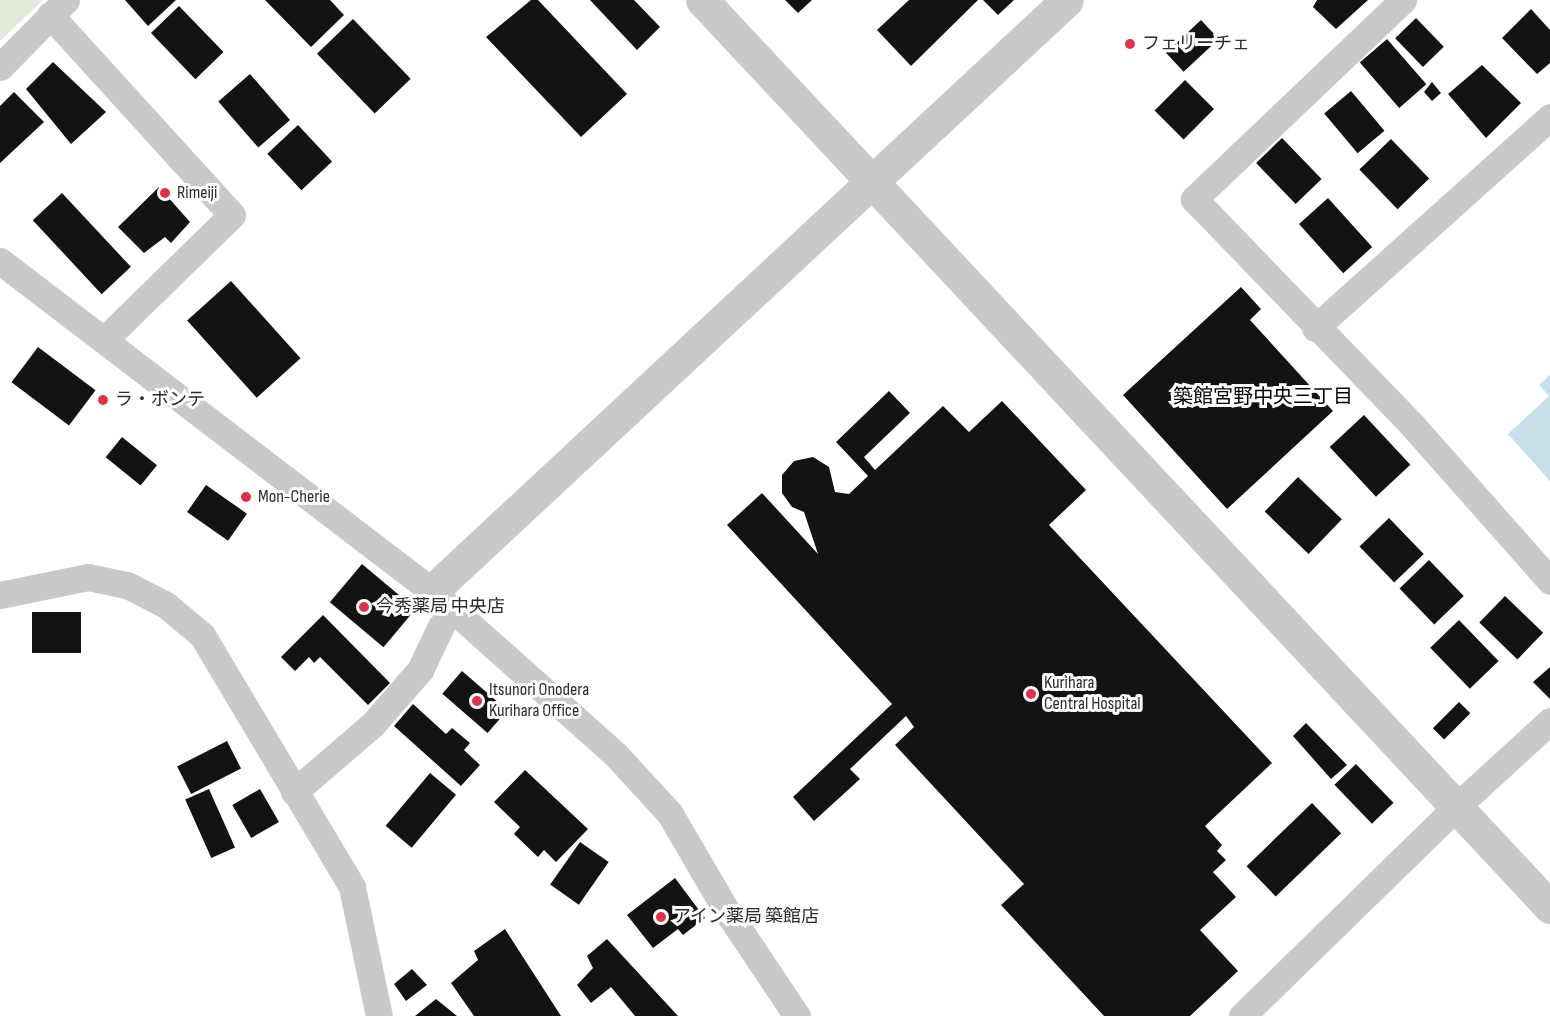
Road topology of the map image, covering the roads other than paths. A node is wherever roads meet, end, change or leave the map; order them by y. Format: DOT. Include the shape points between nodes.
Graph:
graph roads {
  1 [pos="702,0"];
  2 [pos="1067,0"];
  3 [pos="1403,0"];
  4 [pos="58,7"];
  5 [pos="0,67"];
  6 [pos="1550,117"];
  7 [pos="870,181"];
  8 [pos="0,261"];
  9 [pos="1315,328"];
  10 [pos="105,339"];
  11 [pos="1550,581"];
  12 [pos="0,595"];
  13 [pos="441,599"];
  14 [pos="1550,721"];
  15 [pos="294,792"];
  16 [pos="1457,806"];
  17 [pos="1550,907"];
  18 [pos="379,1016"];
  19 [pos="797,1016"];
  20 [pos="1242,1016"];
  1 -- 7 [label="street"];
  2 -- 7 [label="street"];
  3 -- 9 [label="street" via="1194,199"];
  4 -- 5 [label="street"];
  4 -- 10 [label="street" via="232,215"];
  6 -- 9 [label="street"];
  7 -- 13 [label="street"];
  7 -- 16 [label="street"];
  8 -- 10 [label="street"];
  9 -- 11 [label="street" via="1413,426"];
  10 -- 13 [label="street"];
  12 -- 15 [label="street" via="88,577 127,585 166,605 202,635"];
  13 -- 15 [label="street" via="420,670 373,724"];
  13 -- 19 [label="street" via="616,755 670,814 726,910"];
  14 -- 16 [label="street"];
  15 -- 18 [label="street" via="352,887"];
  16 -- 17 [label="street"];
  16 -- 20 [label="street"];
}
